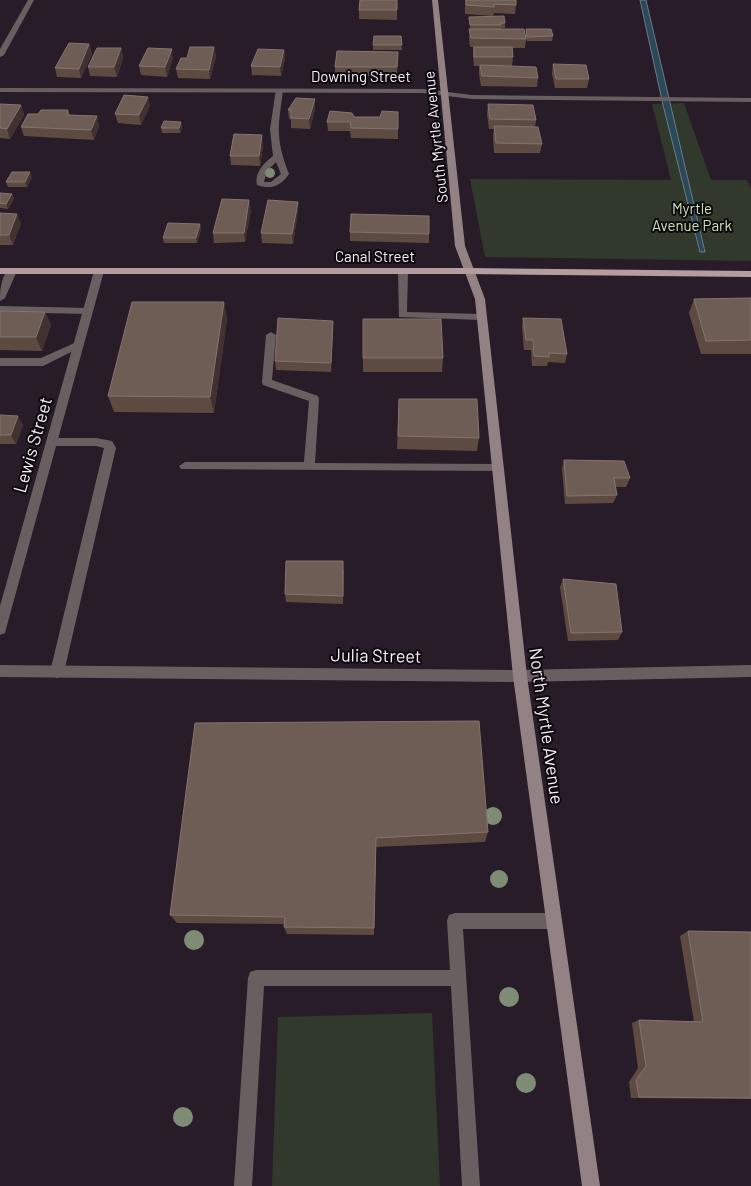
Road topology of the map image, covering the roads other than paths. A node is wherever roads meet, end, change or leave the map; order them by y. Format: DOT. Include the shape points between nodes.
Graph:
graph roads {
  1 [pos="31,0"];
  2 [pos="435,0"];
  3 [pos="0,55"];
  4 [pos="0,90"];
  5 [pos="279,91"];
  6 [pos="446,94"];
  7 [pos="751,100"];
  8 [pos="278,156"];
  9 [pos="0,270"];
  10 [pos="12,270"];
  11 [pos="99,271"];
  12 [pos="470,271"];
  13 [pos="403,272"];
  14 [pos="751,274"];
  15 [pos="0,298"];
  16 [pos="0,309"];
  17 [pos="88,312"];
  18 [pos="482,317"];
  19 [pos="271,334"];
  20 [pos="79,344"];
  21 [pos="0,362"];
  22 [pos="52,442"];
  23 [pos="185,466"];
  24 [pos="309,467"];
  25 [pos="497,468"];
  26 [pos="0,629"];
  27 [pos="751,671"];
  28 [pos="0,672"];
  29 [pos="57,672"];
  30 [pos="520,676"];
  31 [pos="554,921"];
  32 [pos="459,978"];
  33 [pos="243,1186"];
  34 [pos="471,1186"];
  35 [pos="591,1186"];
  1 -- 3 [label="street"];
  2 -- 6 [label="street, South Myrtle Avenue"];
  4 -- 5 [label="street, Downing Street"];
  5 -- 6 [label="street, Downing Street" via="424,91"];
  5 -- 8 [label="street" via="275,124"];
  6 -- 7 [label="street, Downing Street"];
  6 -- 12 [label="street, South Myrtle Avenue" via="460,246"];
  9 -- 10 [label="main road, Canal Street"];
  10 -- 11 [label="main road, Canal Street"];
  10 -- 15 [label="street"];
  11 -- 13 [label="main road, Canal Street"];
  11 -- 17 [label="street, Lewis Street"];
  12 -- 13 [label="main road, Canal Street"];
  12 -- 14 [label="main road, Canal Street"];
  12 -- 18 [label="street, North Myrtle Avenue" via="480,299"];
  13 -- 18 [label="street" via="402,315"];
  16 -- 17 [label="street"];
  17 -- 20 [label="street, Lewis Street"];
  18 -- 25 [label="street, North Myrtle Avenue"];
  19 -- 24 [label="street" via="267,382 314,399"];
  20 -- 21 [label="street" via="43,362"];
  20 -- 22 [label="street, Lewis Street"];
  22 -- 26 [label="street, Lewis Street"];
  22 -- 29 [label="street" via="96,442 108,444 110,448"];
  23 -- 24 [label="street"];
  24 -- 25 [label="street"];
  25 -- 30 [label="street, North Myrtle Avenue"];
  27 -- 30 [label="street, Julia Street"];
  28 -- 29 [label="street, Julia Street"];
  29 -- 30 [label="street, Julia Street"];
  30 -- 31 [label="street, North Myrtle Avenue"];
  31 -- 32 [label="street" via="456,920"];
  31 -- 35 [label="street, North Myrtle Avenue"];
  32 -- 33 [label="street" via="256,978"];
  32 -- 34 [label="street"];
}
